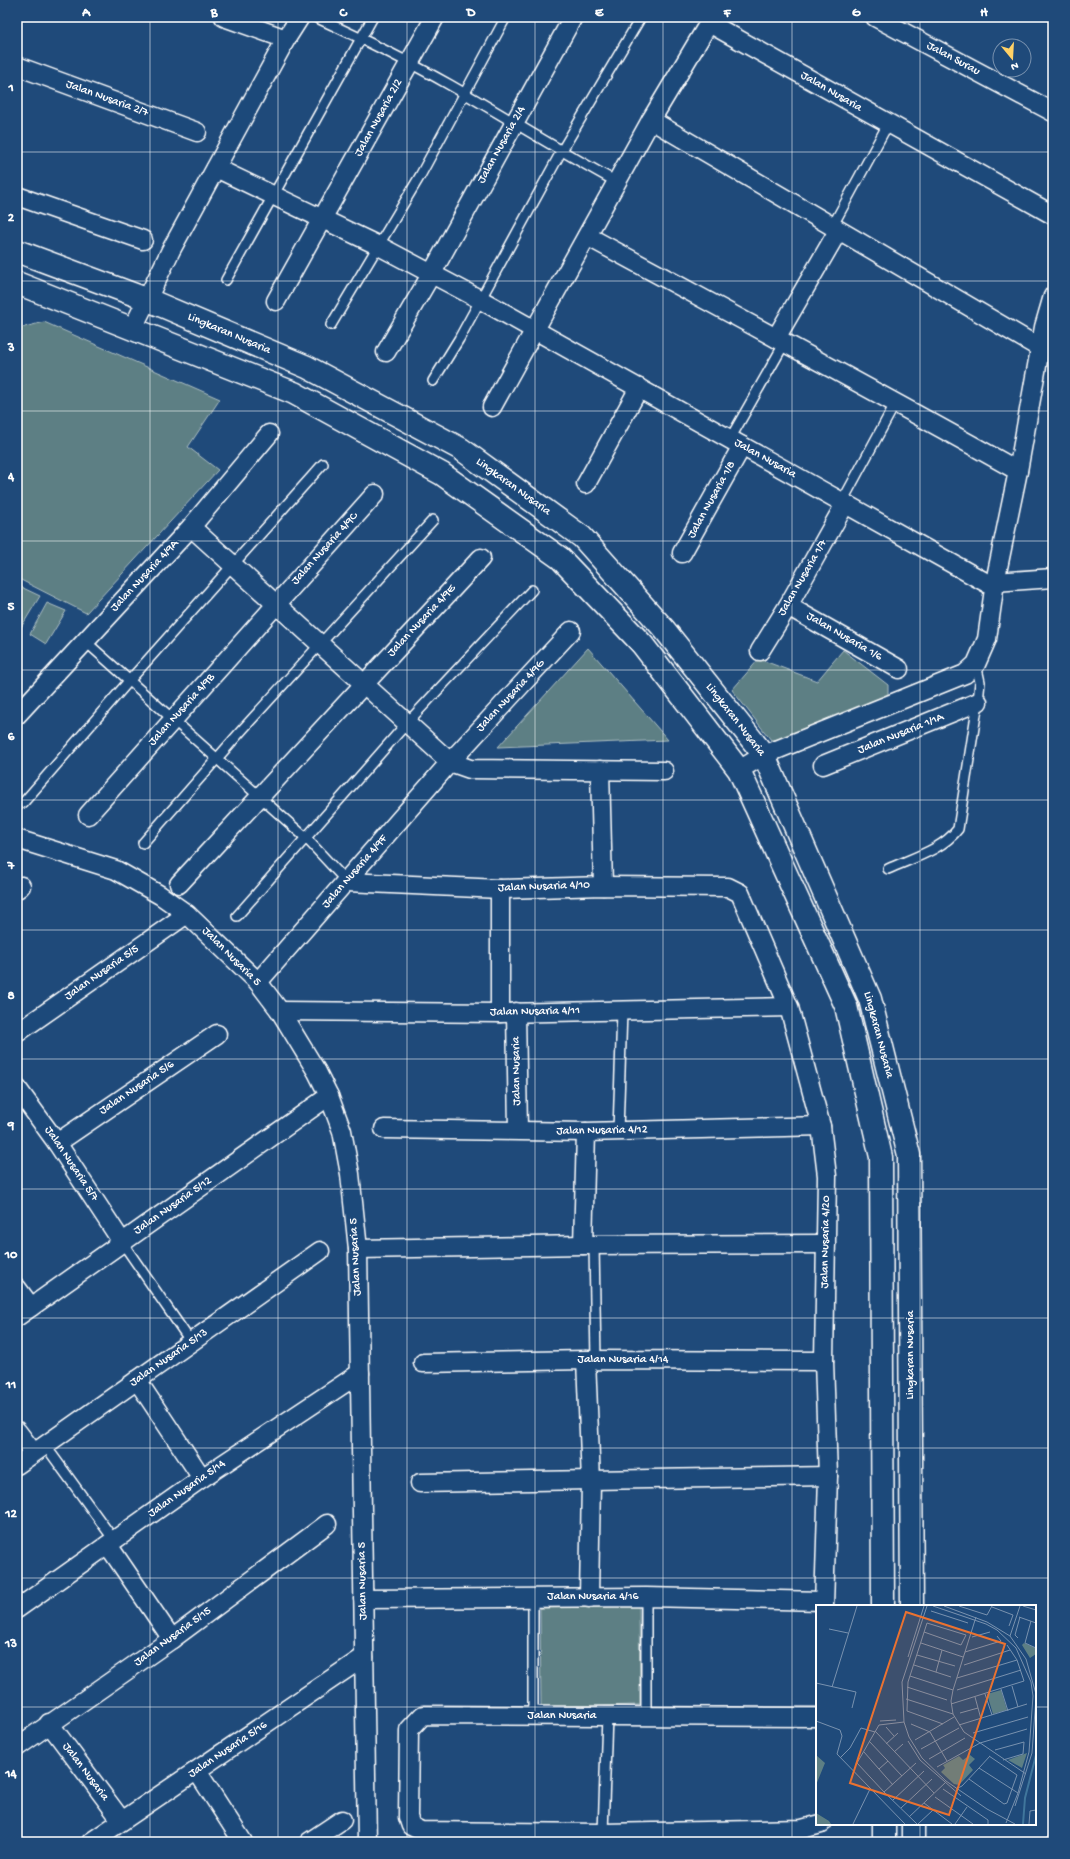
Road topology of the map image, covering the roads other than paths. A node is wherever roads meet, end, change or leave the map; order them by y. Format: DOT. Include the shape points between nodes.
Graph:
graph roads {
  1 [pos="224,17"];
  2 [pos="300,17"];
  3 [pos="314,17"];
  4 [pos="373,17"];
  5 [pos="435,17"];
  6 [pos="506,17"];
  7 [pos="573,17"];
  8 [pos="641,17"];
  9 [pos="875,17"];
  10 [pos="703,20"];
  11 [pos="361,38"];
  12 [pos="286,39"];
  13 [pos="410,63"];
  14 [pos="17,66"];
  15 [pos="466,94"];
  16 [pos="1053,112"];
  17 [pos="651,120"];
  18 [pos="514,124"];
  19 [pos="888,124"];
  20 [pos="198,132"];
  21 [pos="561,152"];
  22 [pos="216,168"];
  23 [pos="617,182"];
  24 [pos="274,195"];
  25 [pos="17,196"];
  26 [pos="1053,215"];
  27 [pos="322,219"];
  28 [pos="835,229"];
  29 [pos="587,236"];
  30 [pos="143,240"];
  31 [pos="379,246"];
  32 [pos="17,251"];
  33 [pos="432,273"];
  34 [pos="226,280"];
  35 [pos="17,283"];
  36 [pos="1053,296"];
  37 [pos="146,299"];
  38 [pos="481,300"];
  39 [pos="276,301"];
  40 [pos="331,326"];
  41 [pos="133,328"];
  42 [pos="535,330"];
  43 [pos="780,341"];
  44 [pos="1040,348"];
  45 [pos="386,352"];
  46 [pos="433,381"];
  47 [pos="639,388"];
  48 [pos="896,402"];
  49 [pos="492,407"];
  50 [pos="269,434"];
  51 [pos="736,443"];
  52 [pos="323,464"];
  53 [pos="1018,471"];
  54 [pos="586,484"];
  55 [pos="375,494"];
  56 [pos="843,503"];
  57 [pos="433,520"];
  58 [pos="190,527"];
  59 [pos="682,553"];
  60 [pos="481,558"];
  61 [pos="233,566"];
  62 [pos="1053,578"];
  63 [pos="995,584"];
  64 [pos="532,590"];
  65 [pos="276,604"];
  66 [pos="788,606"];
  67 [pos="571,631"];
  68 [pos="85,641"];
  69 [pos="320,645"];
  70 [pos="760,651"];
  71 [pos="976,664"];
  72 [pos="899,669"];
  73 [pos="129,681"];
  74 [pos="363,684"];
  75 [pos="978,702"];
  76 [pos="17,715"];
  77 [pos="174,719"];
  78 [pos="407,723"];
  79 [pos="764,755"];
  80 [pos="218,758"];
  81 [pos="450,762"];
  82 [pos="823,765"];
  83 [pos="600,770"];
  84 [pos="739,770"];
  85 [pos="664,771"];
  86 [pos="260,796"];
  87 [pos="24,803"];
  88 [pos="88,815"];
  89 [pos="306,838"];
  90 [pos="17,839"];
  91 [pos="143,843"];
  92 [pos="888,868"];
  93 [pos="346,882"];
  94 [pos="179,884"];
  95 [pos="603,886"];
  96 [pos="500,889"];
  97 [pos="740,893"];
  98 [pos="187,914"];
  99 [pos="237,916"];
  100 [pos="258,982"];
  101 [pos="789,1007"];
  102 [pos="280,1011"];
  103 [pos="508,1012"];
  104 [pos="622,1012"];
  105 [pos="17,1033"];
  106 [pos="217,1034"];
  107 [pos="17,1088"];
  108 [pos="329,1096"];
  109 [pos="821,1126"];
  110 [pos="384,1129"];
  111 [pos="518,1130"];
  112 [pos="618,1131"];
  113 [pos="586,1132"];
  114 [pos="57,1142"];
  115 [pos="122,1242"];
  116 [pos="826,1244"];
  117 [pos="588,1245"];
  118 [pos="358,1248"];
  119 [pos="320,1251"];
  120 [pos="17,1288"];
  121 [pos="24,1312"];
  122 [pos="191,1342"];
  123 [pos="591,1360"];
  124 [pos="824,1360"];
  125 [pos="422,1363"];
  126 [pos="360,1373"];
  127 [pos="137,1380"];
  128 [pos="17,1431"];
  129 [pos="39,1448"];
  130 [pos="17,1464"];
  131 [pos="828,1476"];
  132 [pos="202,1478"];
  133 [pos="591,1481"];
  134 [pos="420,1483"];
  135 [pos="327,1524"];
  136 [pos="111,1542"];
  137 [pos="646,1597"];
  138 [pos="533,1598"];
  139 [pos="589,1598"];
  140 [pos="363,1599"];
  141 [pos="824,1603"];
  142 [pos="883,1605"];
  143 [pos="912,1605"];
  144 [pos="17,1609"];
  145 [pos="172,1639"];
  146 [pos="364,1657"];
  147 [pos="533,1716"];
  148 [pos="607,1716"];
  149 [pos="646,1716"];
  150 [pos="816,1717"];
  151 [pos="49,1723"];
  152 [pos="17,1747"];
  153 [pos="197,1771"];
  154 [pos="122,1820"];
  155 [pos="342,1820"];
  156 [pos="820,1825"];
  157 [pos="884,1825"];
  158 [pos="913,1825"];
  159 [pos="603,1837"];
  160 [pos="91,1842"];
  161 [pos="243,1842"];
  162 [pos="308,1842"];
  163 [pos="367,1842"];
  164 [pos="884,1842"];
  165 [pos="913,1842"];
  1 -- 12 [label="street"];
  2 -- 12 [label="street"];
  3 -- 11 [label="lane"];
  4 -- 11 [label="lane"];
  5 -- 13 [label="street, Jalan Nusaria 2/2"];
  6 -- 15 [label="lane"];
  7 -- 18 [label="street, Jalan Nusaria 2/4"];
  8 -- 21 [label="lane"];
  9 -- 16 [label="street, Jalan Surau"];
  10 -- 17 [label="street, Jalan Nusaria"];
  10 -- 19 [label="street, Jalan Nusaria"];
  11 -- 13 [label="lane"];
  11 -- 24 [label="lane"];
  12 -- 22 [label="street"];
  13 -- 15 [label="lane"];
  13 -- 27 [label="street, Jalan Nusaria 2/2"];
  14 -- 20 [label="street, Jalan Nusaria 2/7"];
  15 -- 18 [label="lane"];
  15 -- 31 [label="lane"];
  17 -- 23 [label="street, Jalan Nusaria"];
  17 -- 28 [label="street"];
  18 -- 21 [label="lane"];
  18 -- 33 [label="street, Jalan Nusaria 2/4"];
  19 -- 26 [label="street, Jalan Nusaria"];
  19 -- 28 [label="lane"];
  21 -- 23 [label="lane"];
  21 -- 38 [label="lane"];
  22 -- 24 [label="street, Jalan Nusaria"];
  22 -- 37 [label="street"];
  23 -- 29 [label="street, Jalan Nusaria"];
  24 -- 27 [label="street, Jalan Nusaria"];
  24 -- 34 [label="lane"];
  25 -- 30 [label="street"];
  27 -- 31 [label="street, Jalan Nusaria"];
  27 -- 39 [label="street, Jalan Nusaria 2/2"];
  28 -- 43 [label="street"];
  28 -- 44 [label="street"];
  29 -- 42 [label="street, Jalan Nusaria"];
  29 -- 43 [label="street"];
  31 -- 33 [label="street, Jalan Nusaria"];
  31 -- 40 [label="lane"];
  32 -- 37 [label="main road, Lingkaran Nusaria"];
  33 -- 38 [label="street, Jalan Nusaria"];
  33 -- 45 [label="street, Jalan Nusaria 2/4"];
  35 -- 41 [label="main road, Lingkaran Nusaria"];
  36 -- 44 [label="street"];
  37 -- 41 [label="street"];
  37 -- 79 [label="main road, Lingkaran Nusaria" via="307,368 461,449 582,537 664,629"];
  38 -- 42 [label="street, Jalan Nusaria"];
  38 -- 46 [label="lane"];
  41 -- 84 [label="main road, Lingkaran Nusaria" via="294,393 442,474 560,558 642,644"];
  42 -- 47 [label="street, Jalan Nusaria"];
  42 -- 49 [label="street, Jalan Nusaria"];
  43 -- 48 [label="street"];
  43 -- 51 [label="lane"];
  44 -- 53 [label="street"];
  47 -- 51 [label="street, Jalan Nusaria"];
  47 -- 54 [label="street"];
  48 -- 53 [label="street"];
  48 -- 56 [label="lane"];
  50 -- 58 [label="street, Jalan Nusaria 4/9A"];
  51 -- 56 [label="street, Jalan Nusaria"];
  51 -- 59 [label="street, Jalan Nusaria 1/8"];
  52 -- 61 [label="lane"];
  53 -- 63 [label="street"];
  55 -- 65 [label="street, Jalan Nusaria 4/9C"];
  56 -- 63 [label="street, Jalan Nusaria"];
  56 -- 66 [label="street, Jalan Nusaria 1/7"];
  57 -- 69 [label="lane"];
  58 -- 61 [label="street"];
  58 -- 68 [label="street, Jalan Nusaria 4/9A"];
  60 -- 74 [label="street, Jalan Nusaria 4/9E"];
  61 -- 65 [label="street"];
  61 -- 73 [label="lane"];
  62 -- 63 [label="street"];
  63 -- 71 [label="street" via="987,639"];
  64 -- 78 [label="lane"];
  65 -- 69 [label="street"];
  65 -- 77 [label="street, Jalan Nusaria 4/9B"];
  66 -- 70 [label="street, Jalan Nusaria 1/7"];
  66 -- 72 [label="street, Jalan Nusaria 1/6"];
  67 -- 81 [label="street, Jalan Nusaria 4/9G"];
  68 -- 73 [label="lane"];
  68 -- 76 [label="street, Jalan Nusaria 4/9A"];
  69 -- 74 [label="street"];
  69 -- 80 [label="lane"];
  71 -- 75 [label="lane" via="980,682"];
  71 -- 79 [label="street" via="965,674"];
  73 -- 77 [label="lane"];
  73 -- 87 [label="lane"];
  74 -- 78 [label="street"];
  74 -- 86 [label="street, Jalan Nusaria 4/9E"];
  75 -- 82 [label="street, Jalan Nusaria 1/1A"];
  75 -- 92 [label="lane" via="958,829 940,845"];
  77 -- 80 [label="lane"];
  77 -- 88 [label="street, Jalan Nusaria 4/9B"];
  78 -- 81 [label="street"];
  78 -- 89 [label="lane"];
  79 -- 84 [label="street"];
  79 -- 143 [label="main road, Lingkaran Nusaria" via="870,999 910,1155"];
  80 -- 86 [label="lane"];
  80 -- 91 [label="lane"];
  81 -- 83 [label="street" via="470,769"];
  81 -- 93 [label="street, Jalan Nusaria 4/9F"];
  83 -- 85 [label="street"];
  83 -- 95 [label="street"];
  84 -- 142 [label="main road, Lingkaran Nusaria" via="846,1006 881,1157"];
  86 -- 89 [label="lane"];
  86 -- 94 [label="street, Jalan Nusaria 4/9E"];
  89 -- 93 [label="lane"];
  89 -- 99 [label="lane"];
  90 -- 98 [label="street, Jalan Nusaria 5" via="116,870"];
  93 -- 96 [label="street, Jalan Nusaria 4/10"];
  93 -- 100 [label="street, Jalan Nusaria 4/9F"];
  95 -- 96 [label="street, Jalan Nusaria 4/10"];
  95 -- 97 [label="street, Jalan Nusaria 4/10" via="728,887"];
  96 -- 103 [label="street, Jalan Nusaria"];
  97 -- 101 [label="street, Jalan Nusaria 4/20"];
  98 -- 100 [label="street, Jalan Nusaria 5"];
  98 -- 105 [label="street, Jalan Nusaria 5/5"];
  100 -- 102 [label="street, Jalan Nusaria 5"];
  101 -- 104 [label="street, Jalan Nusaria 4/11"];
  101 -- 109 [label="street, Jalan Nusaria 4/20"];
  102 -- 103 [label="street, Jalan Nusaria 4/11"];
  102 -- 108 [label="street, Jalan Nusaria 5"];
  103 -- 104 [label="street, Jalan Nusaria 4/11"];
  103 -- 111 [label="street, Jalan Nusaria"];
  104 -- 112 [label="lane"];
  106 -- 114 [label="street, Jalan Nusaria 5/6"];
  107 -- 114 [label="street, Jalan Nusaria 5/7"];
  108 -- 115 [label="street, Jalan Nusaria 5/12"];
  108 -- 118 [label="street, Jalan Nusaria 5" via="342,1131"];
  109 -- 112 [label="street, Jalan Nusaria 4/12"];
  109 -- 116 [label="street, Jalan Nusaria 4/20" via="827,1176"];
  110 -- 111 [label="street, Jalan Nusaria 4/12"];
  111 -- 113 [label="street, Jalan Nusaria 4/12"];
  112 -- 113 [label="street, Jalan Nusaria 4/12"];
  113 -- 117 [label="street"];
  114 -- 115 [label="street, Jalan Nusaria 5/7"];
  115 -- 121 [label="street, Jalan Nusaria 5/12"];
  115 -- 122 [label="lane"];
  116 -- 117 [label="street"];
  116 -- 124 [label="street, Jalan Nusaria 4/20"];
  117 -- 118 [label="street"];
  117 -- 123 [label="lane"];
  118 -- 126 [label="street, Jalan Nusaria 5"];
  119 -- 122 [label="street, Jalan Nusaria 5/13"];
  120 -- 121 [label="street"];
  122 -- 127 [label="street, Jalan Nusaria 5/13"];
  123 -- 124 [label="street, Jalan Nusaria 4/14"];
  123 -- 125 [label="street, Jalan Nusaria 4/14"];
  123 -- 133 [label="street"];
  124 -- 131 [label="street, Jalan Nusaria 4/20"];
  126 -- 132 [label="street, Jalan Nusaria 5/14"];
  126 -- 140 [label="street, Jalan Nusaria 5"];
  127 -- 129 [label="street, Jalan Nusaria 5/13"];
  127 -- 132 [label="street"];
  128 -- 129 [label="street"];
  129 -- 130 [label="street, Jalan Nusaria 5/13"];
  129 -- 136 [label="lane"];
  131 -- 133 [label="street"];
  131 -- 141 [label="street, Jalan Nusaria 4/20"];
  132 -- 136 [label="street, Jalan Nusaria 5/14"];
  133 -- 134 [label="street"];
  133 -- 139 [label="street"];
  135 -- 145 [label="street, Jalan Nusaria 5/15"];
  136 -- 144 [label="street, Jalan Nusaria 5/14"];
  136 -- 145 [label="street"];
  137 -- 139 [label="street, Jalan Nusaria 4/16"];
  137 -- 141 [label="street, Jalan Nusaria 4/16"];
  137 -- 149 [label="lane"];
  138 -- 139 [label="street, Jalan Nusaria 4/16"];
  138 -- 140 [label="street, Jalan Nusaria 4/16"];
  138 -- 147 [label="lane"];
  140 -- 146 [label="street, Jalan Nusaria 5"];
  145 -- 151 [label="street, Jalan Nusaria 5/15"];
  146 -- 153 [label="street, Jalan Nusaria 5/16"];
  146 -- 163 [label="street, Jalan Nusaria 5"];
  147 -- 148 [label="street, Jalan Nusaria"];
  147 -- 159 [label="street, Jalan Nusaria" via="423,1715 409,1730 408,1817 411,1826 420,1831"];
  148 -- 149 [label="street, Jalan Nusaria"];
  148 -- 159 [label="lane"];
  149 -- 150 [label="street, Jalan Nusaria"];
  151 -- 152 [label="street, Jalan Nusaria 5/15"];
  151 -- 154 [label="street, Jalan Nusaria"];
  153 -- 154 [label="street, Jalan Nusaria 5/16"];
  153 -- 161 [label="street"];
  154 -- 160 [label="street, Jalan Nusaria 5/16"];
  155 -- 162 [label="street"];
  156 -- 159 [label="street" via="802,1829"];
  157 -- 164 [label="main road"];
  158 -- 165 [label="main road"];
}
